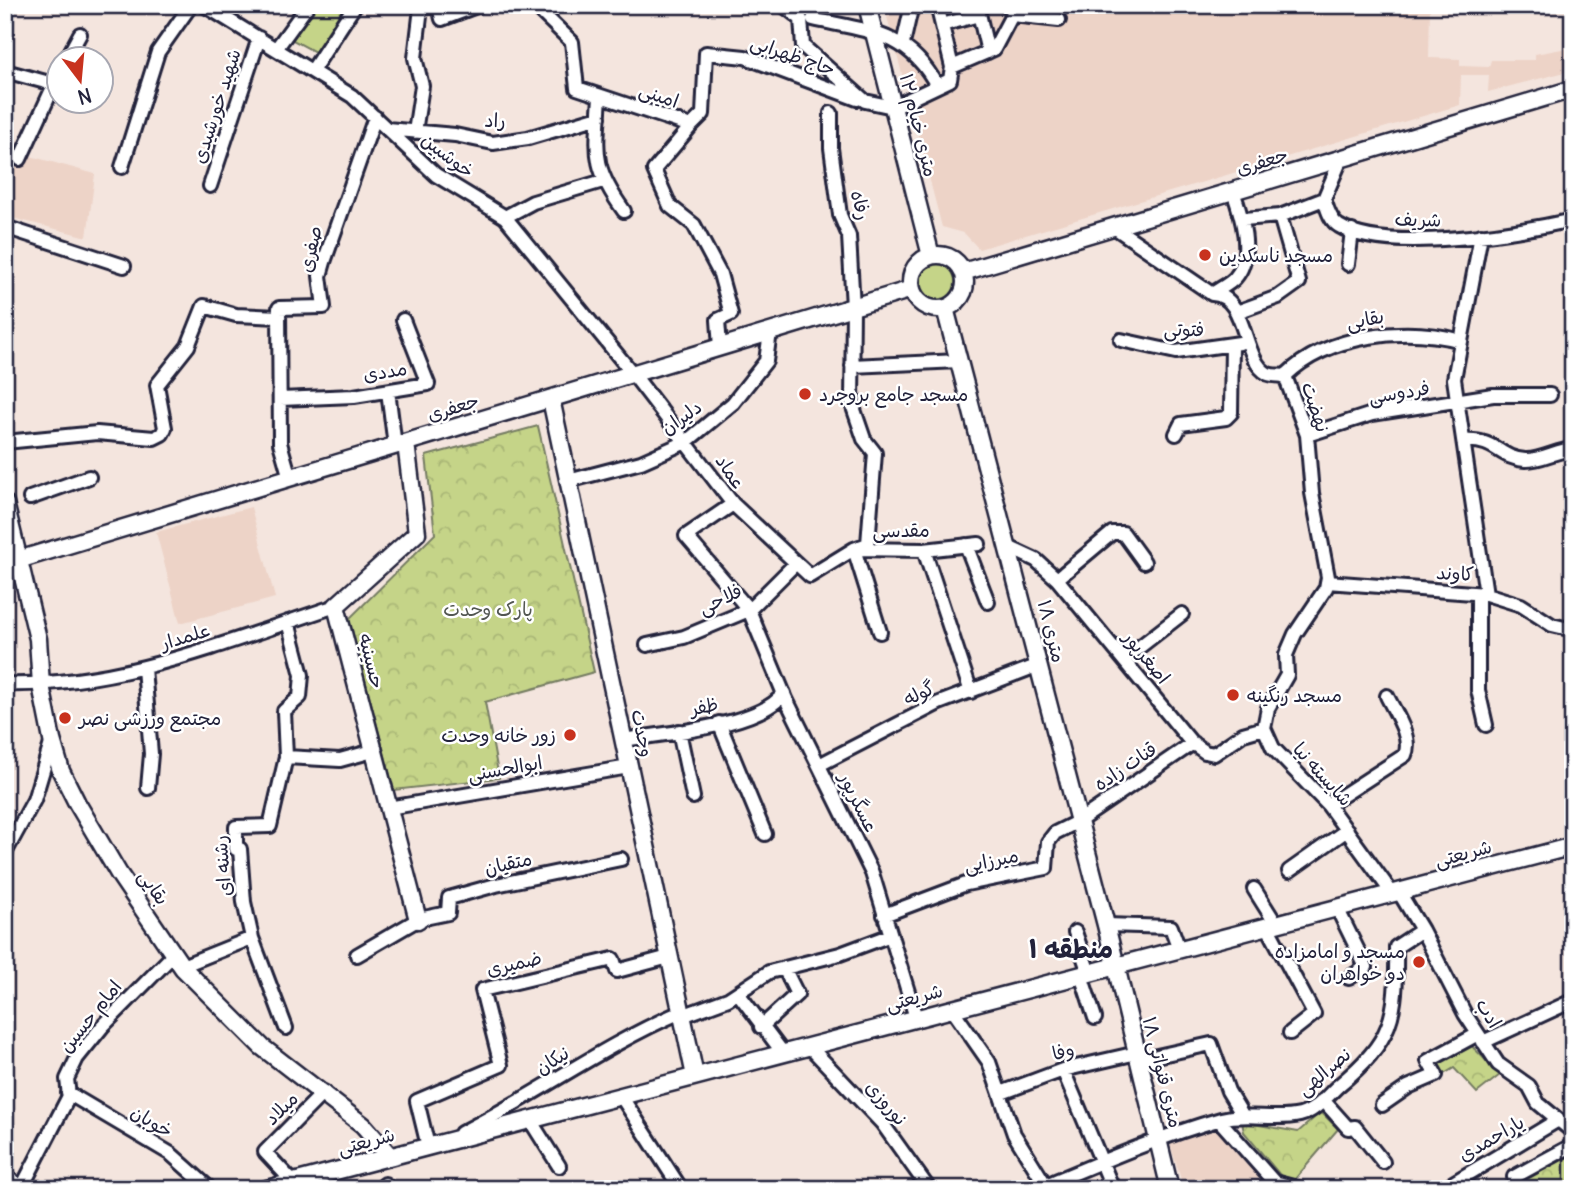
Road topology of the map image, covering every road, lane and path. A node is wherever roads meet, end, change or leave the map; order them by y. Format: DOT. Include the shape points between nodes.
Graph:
graph roads {
  1 [pos="191,5"];
  2 [pos="204,5"];
  3 [pos="308,5"];
  4 [pos="355,5"];
  5 [pos="479,5"];
  6 [pos="534,5"];
  7 [pos="783,5"];
  8 [pos="867,5"];
  9 [pos="912,5"];
  10 [pos="937,5"];
  11 [pos="1145,5"];
  12 [pos="1157,5"];
  13 [pos="1007,8"];
  14 [pos="978,10"];
  15 [pos="813,19"];
  16 [pos="1059,19"];
  17 [pos="942,25"];
  18 [pos="874,33"];
  19 [pos="80,34"];
  20 [pos="259,38"];
  21 [pos="903,44"];
  22 [pos="74,46"];
  23 [pos="275,49"];
  24 [pos="988,52"];
  25 [pos="5,71"];
  26 [pos="312,71"];
  27 [pos="949,77"];
  28 [pos="46,82"];
  29 [pos="1573,89"];
  30 [pos="600,96"];
  31 [pos="46,100"];
  32 [pos="865,102"];
  33 [pos="893,107"];
  34 [pos="831,113"];
  35 [pos="375,117"];
  36 [pos="599,117"];
  37 [pos="691,127"];
  38 [pos="387,129"];
  39 [pos="415,132"];
  40 [pos="20,159"];
  41 [pos="1341,159"];
  42 [pos="122,167"];
  43 [pos="603,181"];
  44 [pos="210,186"];
  45 [pos="1233,191"];
  46 [pos="1324,199"];
  47 [pos="624,211"];
  48 [pos="1280,216"];
  49 [pos="505,218"];
  50 [pos="1243,219"];
  51 [pos="1573,220"];
  52 [pos="5,227"];
  53 [pos="1114,227"];
  54 [pos="1352,231"];
  55 [pos="1481,235"];
  56 [pos="931,256"];
  57 [pos="1348,264"];
  58 [pos="124,266"];
  59 [pos="963,272"];
  60 [pos="912,289"];
  61 [pos="1212,294"];
  62 [pos="853,307"];
  63 [pos="945,308"];
  64 [pos="1237,312"];
  65 [pos="279,317"];
  66 [pos="403,320"];
  67 [pos="770,332"];
  68 [pos="1121,340"];
  69 [pos="1247,341"];
  70 [pos="1461,341"];
  71 [pos="1232,345"];
  72 [pos="720,346"];
  73 [pos="959,360"];
  74 [pos="852,366"];
  75 [pos="633,374"];
  76 [pos="1285,376"];
  77 [pos="388,391"];
  78 [pos="1550,395"];
  79 [pos="280,399"];
  80 [pos="551,399"];
  81 [pos="1458,403"];
  82 [pos="1176,434"];
  83 [pos="1307,435"];
  84 [pos="1465,441"];
  85 [pos="5,442"];
  86 [pos="686,442"];
  87 [pos="400,444"];
  88 [pos="1573,449"];
  89 [pos="89,477"];
  90 [pos="290,478"];
  91 [pos="568,481"];
  92 [pos="30,498"];
  93 [pos="5,503"];
  94 [pos="733,504"];
  95 [pos="979,544"];
  96 [pos="966,545"];
  97 [pos="1009,547"];
  98 [pos="854,549"];
  99 [pos="924,550"];
  100 [pos="1144,562"];
  101 [pos="11,563"];
  102 [pos="796,563"];
  103 [pos="1057,579"];
  104 [pos="1327,582"];
  105 [pos="1482,594"];
  106 [pos="988,602"];
  107 [pos="336,606"];
  108 [pos="749,610"];
  109 [pos="1182,614"];
  110 [pos="288,622"];
  111 [pos="1573,629"];
  112 [pos="880,632"];
  113 [pos="647,645"];
  114 [pos="1124,659"];
  115 [pos="1039,664"];
  116 [pos="144,668"];
  117 [pos="5,684"];
  118 [pos="41,685"];
  119 [pos="971,692"];
  120 [pos="784,693"];
  121 [pos="1387,696"];
  122 [pos="719,723"];
  123 [pos="1486,725"];
  124 [pos="1264,728"];
  125 [pos="679,730"];
  126 [pos="52,740"];
  127 [pos="624,740"];
  128 [pos="1193,743"];
  129 [pos="373,751"];
  130 [pos="286,757"];
  131 [pos="819,765"];
  132 [pos="629,767"];
  133 [pos="148,788"];
  134 [pos="693,797"];
  135 [pos="1328,805"];
  136 [pos="388,808"];
  137 [pos="1079,821"];
  138 [pos="1347,830"];
  139 [pos="765,834"];
  140 [pos="1573,846"];
  141 [pos="5,853"];
  142 [pos="621,859"];
  143 [pos="1289,871"];
  144 [pos="1254,889"];
  145 [pos="1395,892"];
  146 [pos="1338,908"];
  147 [pos="884,915"];
  148 [pos="418,920"];
  149 [pos="1106,925"];
  150 [pos="1271,925"];
  151 [pos="1422,930"];
  152 [pos="1075,932"];
  153 [pos="891,934"];
  154 [pos="252,938"];
  155 [pos="1179,949"];
  156 [pos="357,955"];
  157 [pos="670,957"];
  158 [pos="178,960"];
  159 [pos="1116,966"];
  160 [pos="784,968"];
  161 [pos="1085,974"];
  162 [pos="1349,978"];
  163 [pos="738,993"];
  164 [pos="1570,1002"];
  165 [pos="952,1009"];
  166 [pos="682,1014"];
  167 [pos="916,1018"];
  168 [pos="1095,1018"];
  169 [pos="761,1027"];
  170 [pos="286,1028"];
  171 [pos="1290,1033"];
  172 [pos="1481,1038"];
  173 [pos="809,1046"];
  174 [pos="783,1054"];
  175 [pos="1138,1057"];
  176 [pos="1063,1070"];
  177 [pos="695,1076"];
  178 [pos="324,1092"];
  179 [pos="1001,1093"];
  180 [pos="68,1094"];
  181 [pos="621,1096"];
  182 [pos="1324,1100"];
  183 [pos="1382,1105"];
  184 [pos="1243,1116"];
  185 [pos="530,1120"];
  186 [pos="1219,1120"];
  187 [pos="1558,1120"];
  188 [pos="1573,1132"];
  189 [pos="1158,1140"];
  190 [pos="444,1142"];
  191 [pos="1573,1145"];
  192 [pos="428,1146"];
  193 [pos="390,1156"];
  194 [pos="1100,1162"];
  195 [pos="1383,1162"];
  196 [pos="559,1166"];
  197 [pos="5,1180"];
  198 [pos="293,1182"];
  199 [pos="1047,1187"];
  200 [pos="20,1189"];
  201 [pos="210,1189"];
  202 [pos="267,1189"];
  203 [pos="681,1189"];
  204 [pos="929,1189"];
  205 [pos="1113,1189"];
  206 [pos="1170,1189"];
  207 [pos="1301,1189"];
  208 [pos="1443,1189"];
  209 [pos="1517,1189"];
  1 -- 42 [label="street" via="158,52"];
  2 -- 20 [label="street, خوشبین"];
  3 -- 23 [label="street"];
  4 -- 26 [label="street"];
  5 -- 39 [label="street" via="442,19 439,6 421,8 415,58 422,86"];
  6 -- 30 [label="street, امینی" via="572,42 577,88"];
  7 -- 32 [label="street" via="801,19 803,47"];
  8 -- 18 [label="street, ۱۲ متری خیام"];
  9 -- 21 [label="street"];
  10 -- 17 [label="street"];
  11 -- 12 [label="street"];
  13 -- 16 [label="street"];
  13 -- 24 [label="street" via="1003,36"];
  14 -- 17 [label="street"];
  14 -- 24 [label="street"];
  15 -- 18 [label="street"];
  17 -- 27 [label="street"];
  18 -- 21 [label="street"];
  18 -- 33 [label="street, ۱۲ متری خیام"];
  19 -- 22 [label="street"];
  20 -- 23 [label="street, خوشبین"];
  20 -- 44 [label="street, شهید خورشیدی"];
  21 -- 27 [label="street" via="928,68"];
  23 -- 26 [label="street, خوشبین"];
  24 -- 27 [label="street"];
  25 -- 28 [label="street"];
  26 -- 35 [label="street, خوشبین"];
  27 -- 33 [label="street"];
  29 -- 41 [label="street, جعفری"];
  30 -- 36 [label="street"];
  30 -- 37 [label="street, امینی"];
  31 -- 40 [label="street"];
  32 -- 33 [label="street"];
  32 -- 37 [label="street, حاج ظهرابی" via="745,57 706,53 702,114"];
  33 -- 56 [label="street, ۱۲ متری خیام"];
  34 -- 62 [label="street, رفاه" via="840,215 849,236"];
  35 -- 38 [label="street, خوشبین"];
  35 -- 65 [label="street, صفری" via="320,276 324,307 279,308"];
  36 -- 39 [label="street, راد" via="493,143"];
  36 -- 43 [label="street" via="597,152"];
  37 -- 72 [label="street, امینی" via="654,170 670,206 694,225 720,274 731,314 718,320"];
  38 -- 39 [label="street, راد"];
  38 -- 49 [label="street, خوشبین" via="436,175"];
  41 -- 45 [label="street, جعفری"];
  41 -- 46 [label="street"];
  43 -- 47 [label="street"];
  43 -- 49 [label="street" via="533,202"];
  45 -- 50 [label="street"];
  45 -- 53 [label="street, جعفری"];
  46 -- 48 [label="street"];
  46 -- 54 [label="street" via="1331,219"];
  48 -- 50 [label="street"];
  48 -- 64 [label="street" via="1299,282 1278,297"];
  49 -- 75 [label="street, خوشبین"];
  50 -- 61 [label="street" via="1241,269"];
  51 -- 55 [label="street, شریف"];
  52 -- 58 [label="street"];
  53 -- 59 [label="street, جعفری"];
  53 -- 61 [label="street"];
  54 -- 55 [label="street, شریف" via="1392,239"];
  54 -- 57 [label="street"];
  55 -- 70 [label="street"];
  56 -- 59 [label="street" via="953,260"];
  56 -- 60 [label="street" via="917,265"];
  59 -- 63 [label="street" via="962,294"];
  60 -- 62 [label="street, جعفری"];
  60 -- 63 [label="street" via="921,303"];
  61 -- 64 [label="street" via="1227,299"];
  62 -- 67 [label="street, جعفری"];
  62 -- 74 [label="street, رفاه"];
  63 -- 73 [label="street, ۱۸ متری"];
  64 -- 69 [label="street, نهضت"];
  65 -- 79 [label="street"];
  65 -- 85 [label="street" via="236,315 204,306 188,346 157,385 165,428 162,435 96,433"];
  66 -- 77 [label="street, مددی" via="428,384"];
  67 -- 72 [label="street, جعفری"];
  67 -- 86 [label="street, دلیران" via="766,361 733,402"];
  68 -- 71 [label="street, فتوتی" via="1176,352"];
  69 -- 71 [label="street, فتوتی"];
  69 -- 76 [label="street, نهضت" via="1267,373"];
  70 -- 76 [label="street, بقایی" via="1410,333 1352,341"];
  70 -- 81 [label="street" via="1454,379"];
  71 -- 82 [label="street" via="1231,413 1226,418 1181,424"];
  72 -- 75 [label="street, جعفری"];
  73 -- 74 [label="street"];
  73 -- 97 [label="street, ۱۸ متری"];
  74 -- 98 [label="street, رفاه" via="852,404 864,439 875,453 868,544"];
  75 -- 80 [label="street, جعفری"];
  75 -- 86 [label="street, عماد"];
  76 -- 83 [label="street, نهضت"];
  77 -- 79 [label="street, مددی"];
  77 -- 87 [label="street"];
  78 -- 81 [label="street, فردوسی" via="1493,395"];
  79 -- 90 [label="street" via="280,443"];
  80 -- 87 [label="street, جعفری"];
  80 -- 91 [label="street, وحدت"];
  81 -- 83 [label="street, فردوسی" via="1372,414"];
  81 -- 84 [label="street"];
  83 -- 104 [label="street, نهضت"];
  84 -- 88 [label="street" via="1484,440 1507,457 1528,460"];
  84 -- 105 [label="street"];
  86 -- 91 [label="street, دلیران" via="642,462"];
  86 -- 94 [label="street, عماد"];
  87 -- 90 [label="street, جعفری"];
  87 -- 107 [label="street" via="417,533"];
  89 -- 92 [label="street"];
  90 -- 101 [label="street, جعفری"];
  91 -- 127 [label="street, وحدت"];
  93 -- 101 [label="street, بقایی"];
  94 -- 102 [label="street"];
  94 -- 108 [label="street, عماد" via="686,536"];
  95 -- 96 [label="street, مقدسی"];
  96 -- 99 [label="street, مقدسی"];
  96 -- 106 [label="street"];
  97 -- 103 [label="street, اصغرپور" via="1036,560"];
  97 -- 115 [label="street, ۱۸ متری"];
  98 -- 99 [label="street, مقدسی"];
  98 -- 102 [label="street, مقدسی" via="810,576"];
  98 -- 112 [label="street"];
  99 -- 119 [label="street"];
  100 -- 103 [label="street" via="1123,533 1112,533"];
  101 -- 118 [label="street, بقایی" via="38,639"];
  102 -- 108 [label="street, فلاحی"];
  103 -- 114 [label="street, اصغرپور"];
  104 -- 105 [label="street, کاوند"];
  104 -- 124 [label="street" via="1294,634 1286,655 1287,675 1268,708"];
  105 -- 111 [label="street, کاوند" via="1521,605 1552,625"];
  105 -- 123 [label="street" via="1478,690"];
  107 -- 110 [label="street, علمدار"];
  107 -- 129 [label="street, حسینیه"];
  108 -- 113 [label="street, فلاحی" via="684,637"];
  108 -- 120 [label="street, عسگرپور"];
  109 -- 114 [label="street"];
  110 -- 116 [label="street, علمدار"];
  110 -- 130 [label="street, رشنه ای" via="302,675 300,697 284,711"];
  114 -- 128 [label="street, اصغرپور"];
  115 -- 119 [label="street, گوله"];
  115 -- 137 [label="street, ۱۸ متری"];
  116 -- 118 [label="street, علمدار"];
  116 -- 133 [label="street" via="151,754"];
  117 -- 118 [label="street, علمدار"];
  118 -- 126 [label="street, بقایی"];
  119 -- 131 [label="street, گوله" via="940,703"];
  120 -- 122 [label="street, ظفر" via="770,707"];
  120 -- 131 [label="street, عسگرپور"];
  121 -- 135 [label="street" via="1406,737 1405,755"];
  122 -- 125 [label="street, ظفر"];
  122 -- 139 [label="street"];
  124 -- 128 [label="street" via="1242,734 1214,754"];
  124 -- 135 [label="street, شایسته نیا" via="1273,748"];
  125 -- 127 [label="street, ظفر"];
  125 -- 134 [label="street"];
  126 -- 141 [label="street" via="34,800"];
  126 -- 158 [label="street, بقایی" via="61,771 78,803"];
  127 -- 132 [label="street, وحدت"];
  128 -- 137 [label="street, قنات زاده"];
  129 -- 130 [label="street" via="340,760"];
  129 -- 136 [label="street, حسینیه"];
  130 -- 154 [label="street, رشنه ای" via="270,826 236,827"];
  131 -- 147 [label="street, عسگرپور" via="872,873"];
  132 -- 136 [label="street, ابوالحسنی"];
  132 -- 157 [label="street, وحدت"];
  135 -- 138 [label="street, شایسته نیا"];
  136 -- 148 [label="street, حسینیه"];
  137 -- 147 [label="street, میرزایی" via="1055,833 1048,842 1046,868 966,884"];
  137 -- 149 [label="street, ۱۸ متری"];
  138 -- 143 [label="street"];
  138 -- 145 [label="street, شایسته نیا"];
  140 -- 145 [label="street, شریعتی"];
  142 -- 148 [label="street, متقیان" via="449,898 448,913"];
  144 -- 150 [label="street"];
  145 -- 146 [label="street, شریعتی"];
  145 -- 151 [label="street, ادب"];
  146 -- 150 [label="street, شریعتی"];
  146 -- 162 [label="street" via="1366,967"];
  147 -- 153 [label="street, عسگرپور"];
  148 -- 156 [label="street"];
  149 -- 155 [label="street" via="1171,927"];
  149 -- 159 [label="street, ۱۸ متری"];
  150 -- 155 [label="street, شریعتی"];
  150 -- 171 [label="street" via="1314,1014"];
  151 -- 172 [label="street, ادب"];
  151 -- 182 [label="street, نصرالهی" via="1396,947 1397,986 1382,1044"];
  152 -- 161 [label="street"];
  153 -- 160 [label="street, نیکان" via="840,954"];
  153 -- 167 [label="street, عسگرپور"];
  154 -- 158 [label="street"];
  154 -- 170 [label="street"];
  155 -- 159 [label="street, شریعتی"];
  157 -- 166 [label="street, وحدت"];
  157 -- 192 [label="street, ضمیری" via="617,971 614,959 482,990 501,1065 417,1101"];
  158 -- 178 [label="street, بقایی" via="262,1047"];
  158 -- 180 [label="street, امام حسین" via="102,1027 77,1058 67,1079"];
  159 -- 161 [label="street, شریعتی"];
  159 -- 175 [label="street, ۱۸ متری قنواتی"];
  160 -- 163 [label="street, نیکان" via="769,972"];
  160 -- 169 [label="street" via="797,994"];
  161 -- 165 [label="street, شریعتی"];
  161 -- 168 [label="street"];
  163 -- 166 [label="street, نیکان"];
  163 -- 169 [label="street"];
  164 -- 172 [label="street"];
  165 -- 167 [label="street, شریعتی"];
  165 -- 179 [label="street" via="989,1062"];
  166 -- 177 [label="street, وحدت"];
  166 -- 190 [label="street, نیکان" via="634,1032 523,1101"];
  167 -- 173 [label="street, شریعتی"];
  169 -- 174 [label="street"];
  172 -- 183 [label="street" via="1428,1060 1436,1075"];
  172 -- 187 [label="street, ادب" via="1498,1064 1529,1086 1538,1103"];
  173 -- 174 [label="street, شریعتی"];
  173 -- 204 [label="street, نوروزی" via="881,1123"];
  174 -- 177 [label="street, شریعتی"];
  175 -- 176 [label="street, وفا"];
  175 -- 184 [label="street, وفا" via="1211,1044 1228,1091"];
  175 -- 189 [label="street, ۱۸ متری قنواتی"];
  176 -- 179 [label="street, وفا"];
  176 -- 194 [label="street"];
  177 -- 181 [label="street, شریعتی"];
  178 -- 193 [label="street, بقایی"];
  178 -- 198 [label="street, میلاد" via="265,1153"];
  179 -- 199 [label="street" via="1014,1134"];
  180 -- 200 [label="street, امام حسین"];
  180 -- 201 [label="street, خوبان" via="171,1154"];
  181 -- 185 [label="street, شریعتی"];
  181 -- 203 [label="street"];
  182 -- 184 [label="street, نصرالهی" via="1300,1115"];
  182 -- 195 [label="street" via="1348,1128 1354,1126"];
  184 -- 186 [label="street, نصرالهی"];
  185 -- 190 [label="street, شریعتی"];
  185 -- 196 [label="street"];
  186 -- 189 [label="street, نصرالهی"];
  186 -- 207 [label="street" via="1274,1182"];
  187 -- 188 [label="street, ادب"];
  187 -- 208 [label="street, یاراحمدی"];
  189 -- 194 [label="street, نصرالهی"];
  189 -- 206 [label="street, ۱۸ متری قنواتی"];
  190 -- 192 [label="street, شریعتی"];
  191 -- 209 [label="street" via="1514,1177"];
  192 -- 193 [label="street, شریعتی"];
  193 -- 198 [label="street, شریعتی"];
  194 -- 199 [label="street, نصرالهی"];
  194 -- 205 [label="street"];
  197 -- 200 [label="main road"];
  198 -- 202 [label="street, شریعتی"];
}
